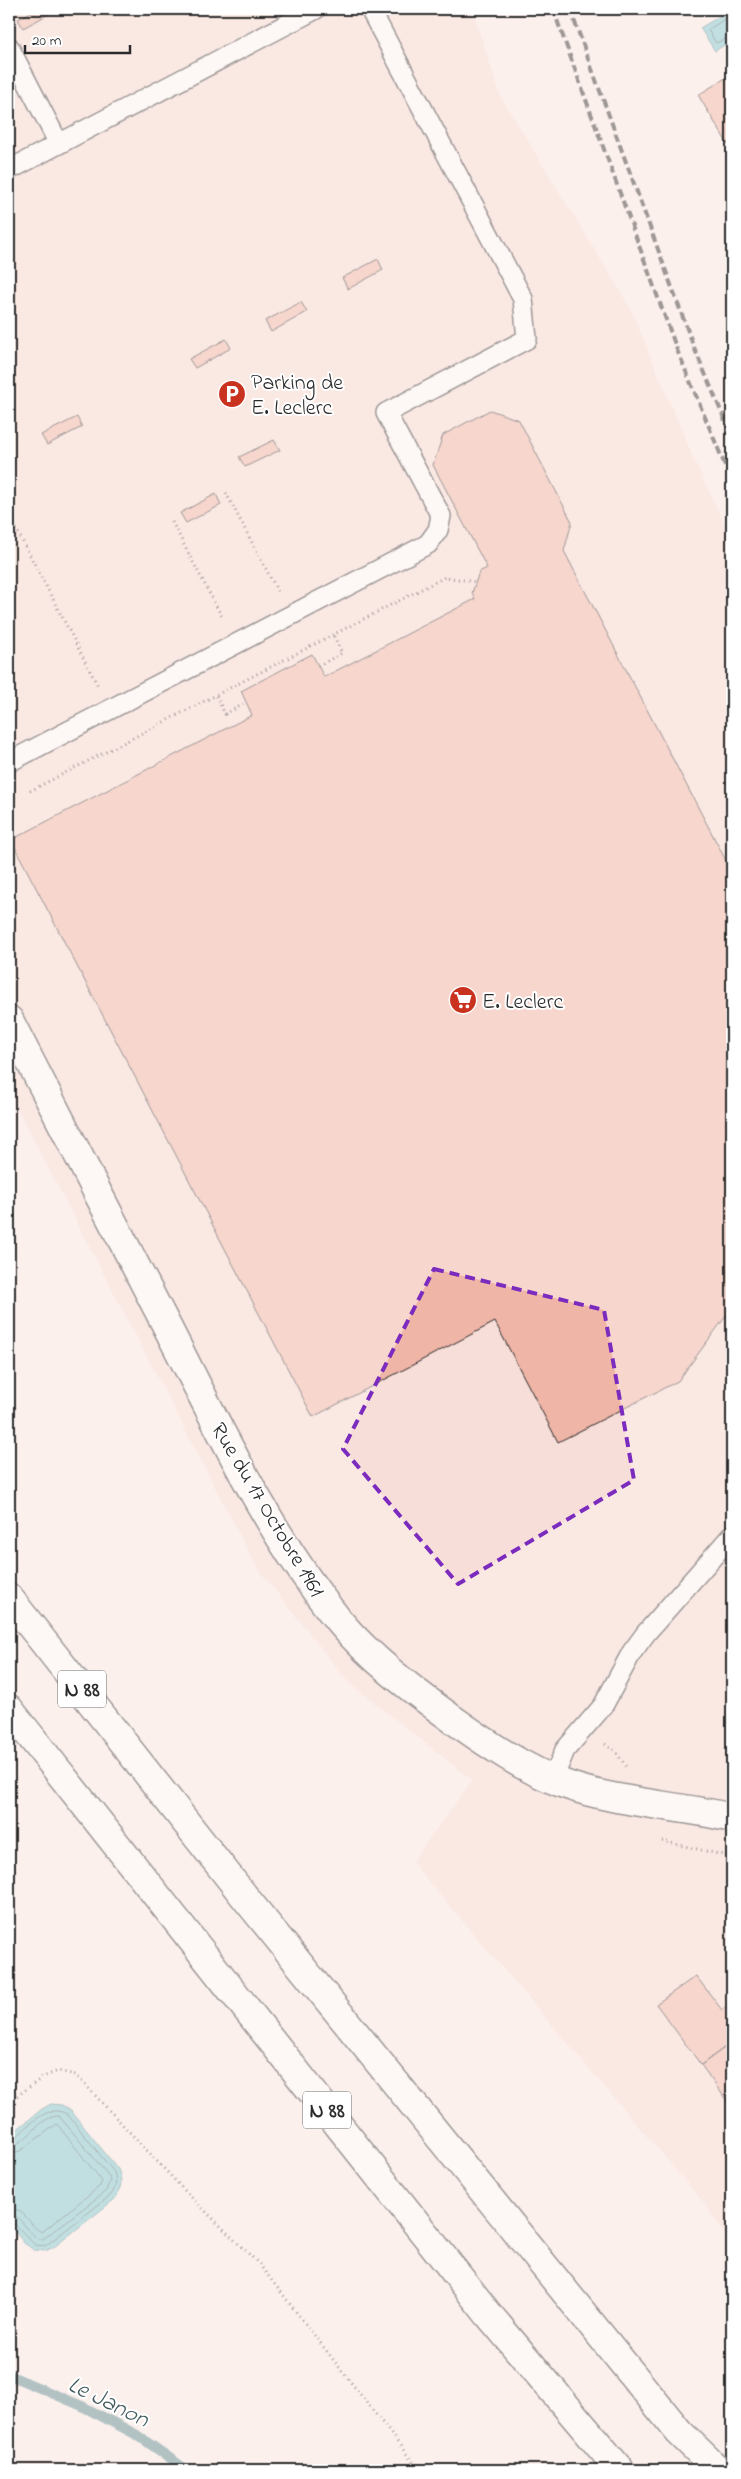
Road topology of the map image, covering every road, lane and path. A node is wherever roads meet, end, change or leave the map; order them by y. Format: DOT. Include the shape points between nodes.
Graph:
graph roads {
  1 [pos="316,9"];
  2 [pos="370,9"];
  3 [pos="9,47"];
  4 [pos="59,144"];
  5 [pos="9,170"];
  6 [pos="226,493"];
  7 [pos="9,515"];
  8 [pos="172,522"];
  9 [pos="476,582"];
  10 [pos="291,617"];
  11 [pos="333,635"];
  12 [pos="236,645"];
  13 [pos="308,649"];
  14 [pos="318,666"];
  15 [pos="253,677"];
  16 [pos="216,696"];
  17 [pos="246,703"];
  18 [pos="111,711"];
  19 [pos="127,742"];
  20 [pos="16,759"];
  21 [pos="9,776"];
  22 [pos="30,791"];
  23 [pos="9,1020"];
  24 [pos="732,1535"];
  25 [pos="9,1598"];
  26 [pos="9,1709"];
  27 [pos="582,1730"];
  28 [pos="630,1769"];
  29 [pos="553,1779"];
  30 [pos="732,1818"];
  31 [pos="9,2102"];
  32 [pos="420,2470"];
  33 [pos="620,2470"];
  34 [pos="718,2470"];
  1 -- 4 [label="lane"];
  2 -- 10 [label="lane" via="523,299 527,340 386,413 441,516 438,530 428,544"];
  3 -- 4 [label="lane"];
  4 -- 5 [label="lane"];
  6 -- 10 [label="path"];
  7 -- 18 [label="path"];
  8 -- 12 [label="path"];
  9 -- 11 [label="path" via="445,576"];
  10 -- 12 [label="lane"];
  10 -- 13 [label="path"];
  11 -- 13 [label="path"];
  11 -- 14 [label="path" via="342,653"];
  12 -- 15 [label="path"];
  12 -- 18 [label="lane"];
  13 -- 15 [label="path"];
  15 -- 16 [label="path"];
  16 -- 17 [label="path" via="225,714"];
  16 -- 19 [label="path"];
  18 -- 19 [label="path"];
  18 -- 20 [label="lane"];
  19 -- 22 [label="path"];
  20 -- 21 [label="lane"];
  23 -- 29 [label="main road, Rue du 17 Octobre 1961" via="236,1461 296,1561 340,1622 394,1676 467,1730 519,1763"];
  24 -- 27 [label="lane" via="632,1652 603,1706"];
  25 -- 34 [label="main road, N 88" via="248,1902 679,2432"];
  26 -- 33 [label="main road, N 88" via="489,2315"];
  27 -- 28 [label="path" via="615,1751"];
  27 -- 29 [label="lane" via="565,1750"];
  29 -- 30 [label="main road, Rue du 17 Octobre 1961" via="633,1800"];
  31 -- 32 [label="path" via="43,2077 58,2071 76,2075 259,2264"];
}
